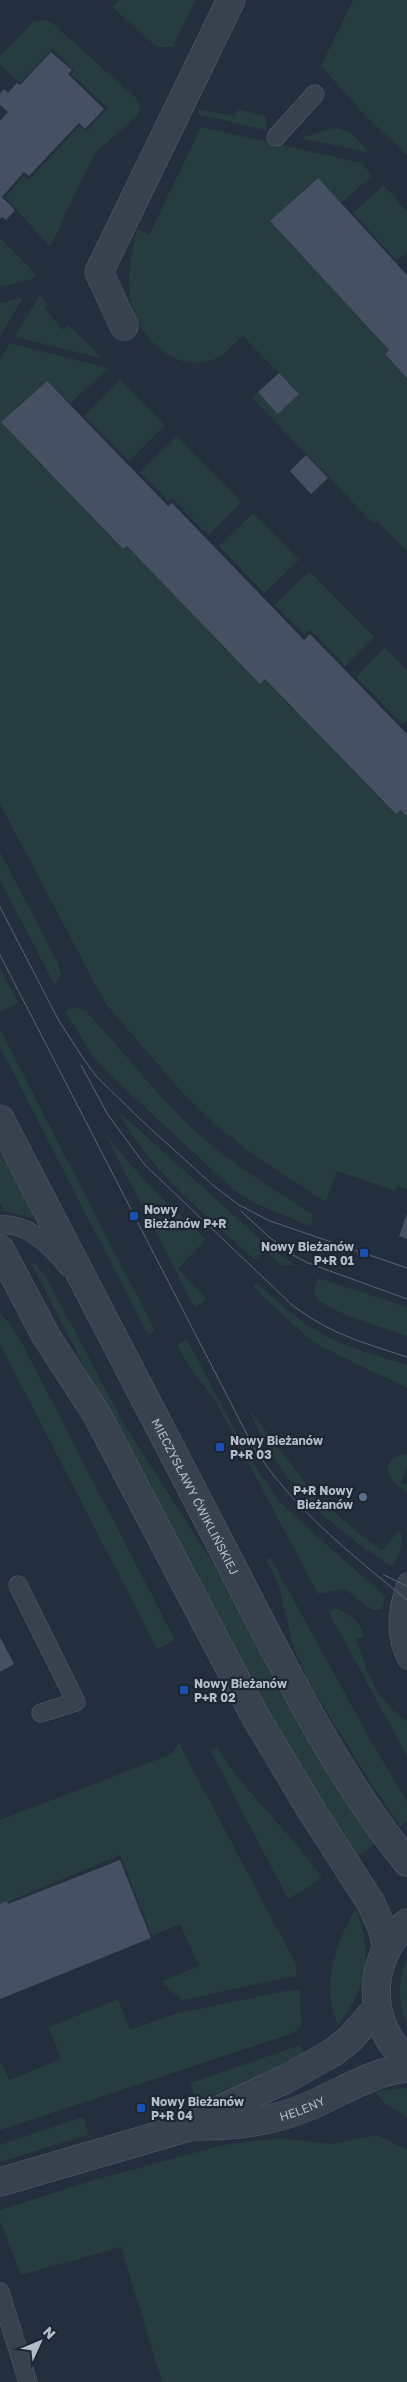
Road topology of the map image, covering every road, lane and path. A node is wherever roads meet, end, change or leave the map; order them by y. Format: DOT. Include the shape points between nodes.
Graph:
graph roads {
  1 [pos="231,0"];
  2 [pos="315,94"];
  3 [pos="276,137"];
  4 [pos="124,326"];
  5 [pos="0,1120"];
  6 [pos="0,1225"];
  7 [pos="0,1248"];
  8 [pos="0,1284"];
  9 [pos="91,1294"];
  10 [pos="25,1296"];
  11 [pos="407,1582"];
  12 [pos="18,1585"];
  13 [pos="407,1660"];
  14 [pos="41,1714"];
  15 [pos="407,1862"];
  16 [pos="407,1923"];
  17 [pos="387,1948"];
  18 [pos="377,2008"];
  19 [pos="407,2059"];
  20 [pos="407,2068"];
  21 [pos="192,2126"];
  22 [pos="0,2182"];
  23 [pos="0,2292"];
  24 [pos="28,2382"];
  1 -- 4 [label="street" via="99,272"];
  2 -- 3 [label="lane"];
  5 -- 9 [label="street, MIECZYSŁAWY ĆWIKLIŃSKIEJ"];
  6 -- 9 [label="lane" via="10,1224 38,1238 60,1257"];
  7 -- 10 [label="street"];
  8 -- 10 [label="lane"];
  9 -- 15 [label="street, MIECZYSŁAWY ĆWIKLIŃSKIEJ" via="314,1718 380,1827"];
  10 -- 17 [label="street" via="46,1336 97,1415 256,1716 371,1903"];
  11 -- 13 [label="lane" via="398,1616 400,1643"];
  12 -- 14 [label="lane" via="76,1702"];
  16 -- 17 [label="street"];
  17 -- 18 [label="street" via="377,1977"];
  18 -- 19 [label="street" via="391,2041"];
  18 -- 21 [label="street, HELENY" via="352,2038 332,2053"];
  20 -- 21 [label="street, HELENY" via="369,2077 297,2110 228,2126"];
  21 -- 22 [label="street, HELENY"];
  23 -- 24 [label="lane"];
}
